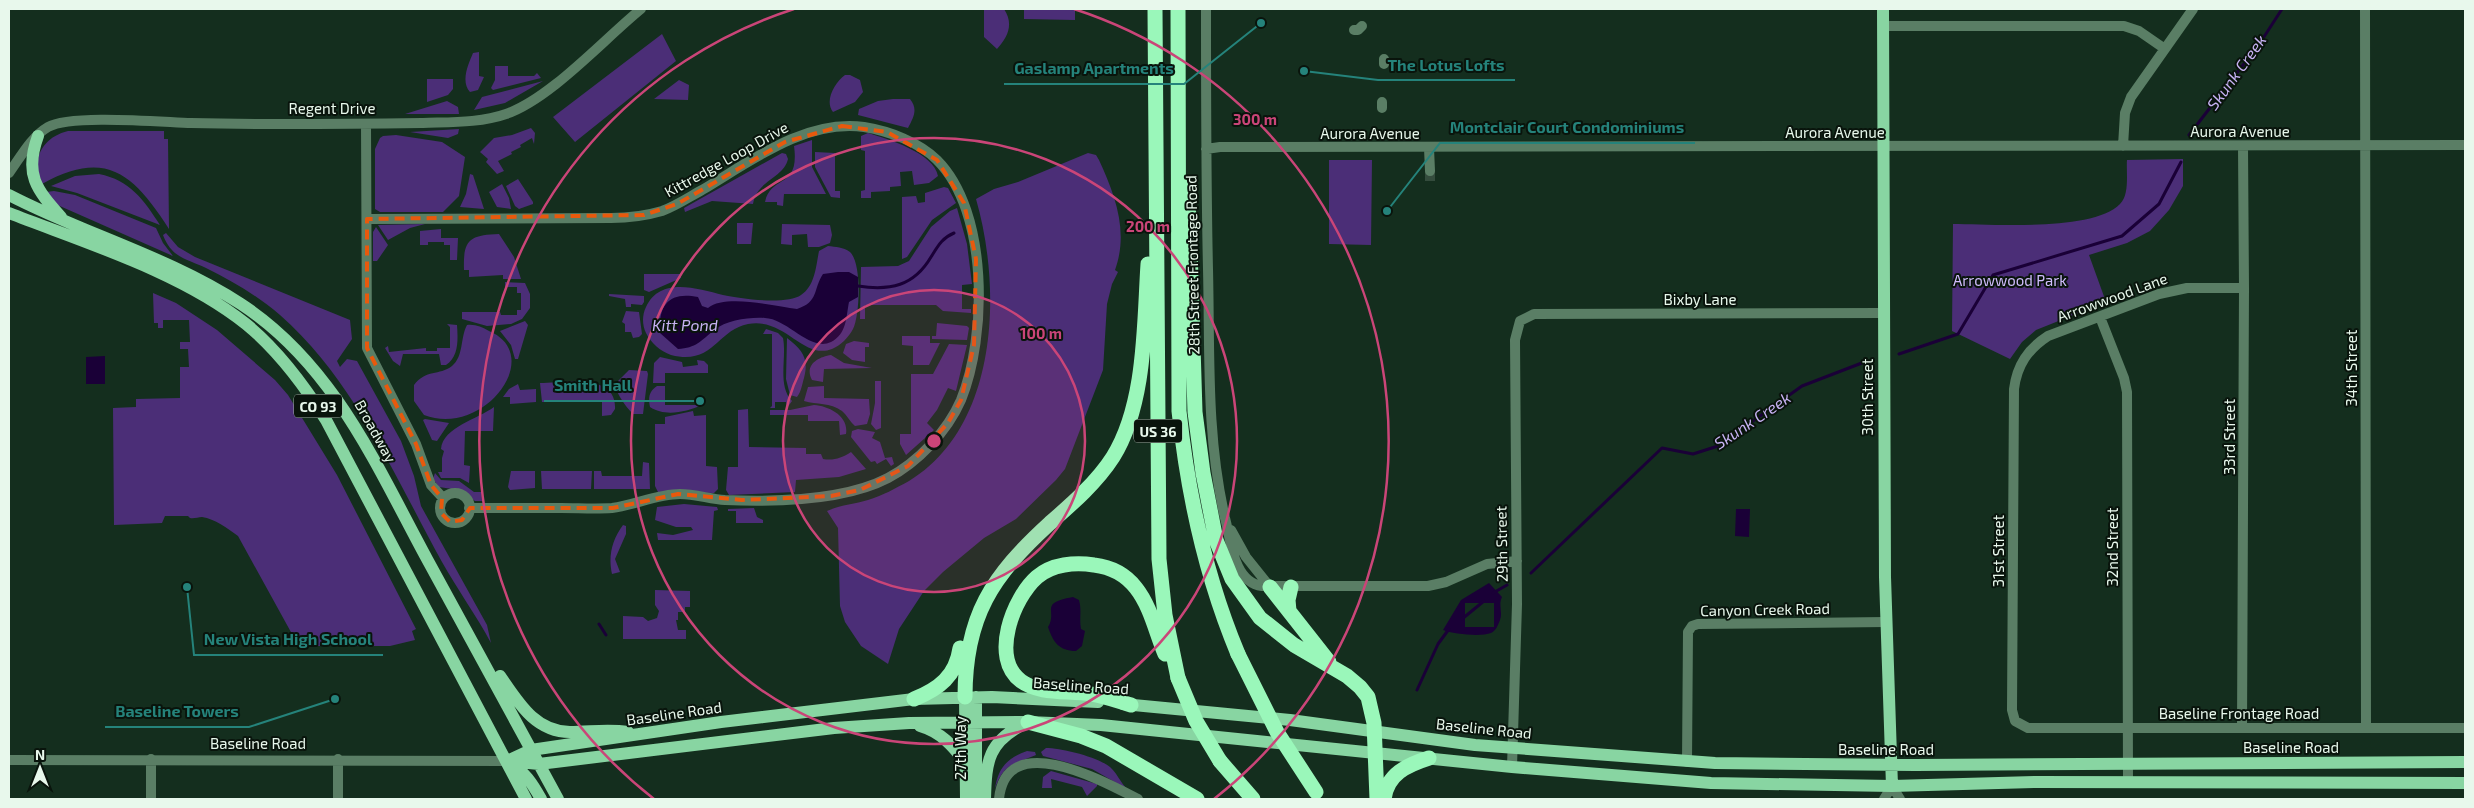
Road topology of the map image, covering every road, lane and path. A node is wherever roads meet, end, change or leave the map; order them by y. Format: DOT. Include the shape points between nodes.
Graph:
graph roads {
  1 [pos="641,9"];
  2 [pos="1155,9"];
  3 [pos="1178,9"];
  4 [pos="1206,9"];
  5 [pos="1883,9"];
  6 [pos="2193,9"];
  7 [pos="2365,9"];
  8 [pos="1883,26"];
  9 [pos="2165,49"];
  10 [pos="366,124"];
  11 [pos="38,136"];
  12 [pos="2365,145"];
  13 [pos="2465,145"];
  14 [pos="2123,146"];
  15 [pos="2243,146"];
  16 [pos="1882,147"];
  17 [pos="1429,148"];
  18 [pos="1206,149"];
  19 [pos="1430,171"];
  20 [pos="9,173"];
  21 [pos="1179,180"];
  22 [pos="1155,182"];
  23 [pos="9,195"];
  24 [pos="9,213"];
  25 [pos="367,219"];
  26 [pos="65,221"];
  27 [pos="2244,288"];
  28 [pos="1883,313"];
  29 [pos="2100,317"];
  30 [pos="1520,321"];
  31 [pos="2015,380"];
  32 [pos="443,498"];
  33 [pos="469,508"];
  34 [pos="1032,541"];
  35 [pos="1517,561"];
  36 [pos="1291,586"];
  37 [pos="1270,587"];
  38 [pos="448,597"];
  39 [pos="1289,611"];
  40 [pos="1886,622"];
  41 [pos="1336,668"];
  42 [pos="1178,678"];
  43 [pos="971,697"];
  44 [pos="914,699"];
  45 [pos="1131,705"];
  46 [pos="734,721"];
  47 [pos="2015,721"];
  48 [pos="971,722"];
  49 [pos="1028,722"];
  50 [pos="909,723"];
  51 [pos="2366,727"];
  52 [pos="2128,728"];
  53 [pos="2242,728"];
  54 [pos="2465,728"];
  55 [pos="1374,730"];
  56 [pos="643,734"];
  57 [pos="716,743"];
  58 [pos="1513,748"];
  59 [pos="532,750"];
  60 [pos="1374,752"];
  61 [pos="1429,758"];
  62 [pos="151,759"];
  63 [pos="338,759"];
  64 [pos="9,760"];
  65 [pos="506,761"];
  66 [pos="966,762"];
  67 [pos="1688,762"];
  68 [pos="2465,762"];
  69 [pos="2129,763"];
  70 [pos="539,764"];
  71 [pos="1891,765"];
  72 [pos="1512,767"];
  73 [pos="2128,782"];
  74 [pos="2465,783"];
  75 [pos="1892,786"];
  76 [pos="1319,796"];
  77 [pos="151,799"];
  78 [pos="338,799"];
  79 [pos="526,799"];
  80 [pos="541,799"];
  81 [pos="558,799"];
  82 [pos="966,799"];
  83 [pos="979,799"];
  84 [pos="985,799"];
  85 [pos="999,799"];
  86 [pos="1138,799"];
  87 [pos="1197,799"];
  88 [pos="1253,799"];
  89 [pos="1377,799"];
  90 [pos="1384,799"];
  91 [pos="1884,799"];
  92 [pos="1900,799"];
  1 -- 10 [label="street, Regent Drive" via="546,92 512,111 448,122"];
  2 -- 22 [label="highway, US 36"];
  3 -- 21 [label="highway, US 36"];
  4 -- 18 [label="street, 28th Street Frontage Road"];
  5 -- 8 [label="main road, 30th Street"];
  6 -- 9 [label="street"];
  7 -- 12 [label="street, 34th Street"];
  8 -- 9 [label="street" via="2124,26 2139,31"];
  8 -- 16 [label="main road, 30th Street"];
  9 -- 14 [label="street" via="2131,97 2125,113"];
  10 -- 11 [label="street, Regent Drive" via="78,121 48,127"];
  10 -- 25 [label="street"];
  11 -- 20 [label="street, Regent Drive"];
  11 -- 26 [label="main road" via="32,160 34,183"];
  12 -- 13 [label="street, Aurora Avenue"];
  12 -- 15 [label="street, Aurora Avenue"];
  12 -- 51 [label="street, 34th Street"];
  14 -- 15 [label="street, Aurora Avenue"];
  14 -- 16 [label="street, Aurora Avenue"];
  15 -- 27 [label="street, 33rd Street"];
  16 -- 17 [label="street, Aurora Avenue"];
  16 -- 28 [label="main road, 30th Street"];
  17 -- 18 [label="street, Aurora Avenue"];
  17 -- 19 [label="street"];
  18 -- 37 [label="street, 28th Street Frontage Road" via="1210,404 1216,468 1226,519 1246,557"];
  21 -- 41 [label="highway" via="1189,214 1196,421 1216,540 1232,579 1260,618 1294,645"];
  21 -- 76 [label="highway, US 36, bridge" via="1179,411 1194,515 1206,566 1238,654 1277,732"];
  22 -- 34 [label="highway" via="1139,376 1127,426 1105,468"];
  22 -- 42 [label="highway, US 36" via="1159,559 1164,615"];
  23 -- 26 [label="main road, Broadway / CO 93"];
  24 -- 65 [label="main road, CO 93" via="194,290 246,325 288,367 326,420"];
  25 -- 32 [label="street" via="367,348 416,444 430,485"];
  25 -- 33 [label="street, Kittredge Loop Drive" via="611,218 644,215 677,204 785,142 822,129 842,126 887,132 925,150 937,160 964,203 974,245 978,290 977,326 970,368 961,400 948,423 908,466 860,490 831,496 742,500 678,494 613,508"];
  26 -- 38 [label="main road, Broadway / CO 93" via="220,292 241,304 293,345 345,408"];
  27 -- 29 [label="street, Arrowwood Lane" via="2174,290"];
  27 -- 53 [label="street, 33rd Street"];
  28 -- 30 [label="street, Bixby Lane" via="1534,314"];
  28 -- 40 [label="main road, 30th Street"];
  29 -- 31 [label="street, Arrowwood Lane" via="2040,341 2021,362"];
  29 -- 52 [label="street, 32nd Street" via="2124,378 2126,392"];
  30 -- 35 [label="street, 29th Street" via="1515,340"];
  31 -- 47 [label="street, 31st Street" via="2012,710"];
  32 -- 33 [label="street" via="459,494 466,499"];
  32 -- 33 [label="street" via="441,513 450,522 462,520 468,515"];
  34 -- 43 [label="highway" via="996,581 978,615 967,659"];
  34 -- 44 [label="highway" via="1004,561 984,582 969,612 954,671 930,693"];
  35 -- 36 [label="street" via="1482,565 1434,585"];
  35 -- 58 [label="street, 29th Street"];
  36 -- 37 [label="street"];
  36 -- 39 [label="highway"];
  37 -- 39 [label="highway"];
  38 -- 56 [label="main road" via="514,698 538,722 561,731 607,729"];
  38 -- 59 [label="main road, Broadway / CO 93"];
  39 -- 41 [label="highway"];
  40 -- 67 [label="street, Canyon Creek Road" via="1692,626 1688,632"];
  40 -- 71 [label="main road, 30th Street"];
  41 -- 55 [label="highway" via="1360,686 1368,697"];
  42 -- 45 [label="highway" via="1145,604 1129,580 1102,566 1084,563 1067,564 1038,576 1020,596 1010,619 1007,650 1013,675 1033,688 1098,695"];
  42 -- 88 [label="highway, US 36, bridge" via="1196,721 1220,760"];
  43 -- 44 [label="main road, Baseline Road"];
  43 -- 45 [label="main road, Baseline Road" via="1048,698"];
  43 -- 48 [label="main road, 27th Way"];
  44 -- 46 [label="main road, Baseline Road"];
  45 -- 55 [label="main road, Baseline Road"];
  46 -- 56 [label="main road, Baseline Road"];
  46 -- 57 [label="main road" via="725,727"];
  47 -- 52 [label="street, Baseline Frontage Road" via="2028,728"];
  48 -- 49 [label="main road, Baseline Road"];
  48 -- 50 [label="main road, Baseline Road"];
  48 -- 66 [label="main road, 27th Way"];
  48 -- 83 [label="main road, 27th Way"];
  49 -- 60 [label="main road, Baseline Road" via="1101,725"];
  49 -- 84 [label="main road" via="1006,734 994,747 985,769"];
  49 -- 87 [label="highway" via="1093,741"];
  50 -- 57 [label="main road, Baseline Road" via="834,728"];
  50 -- 66 [label="main road" via="936,732"];
  51 -- 53 [label="street, Baseline Frontage Road"];
  51 -- 54 [label="street, Baseline Frontage Road"];
  52 -- 53 [label="street, Baseline Frontage Road"];
  52 -- 69 [label="street, 32nd Street"];
  55 -- 58 [label="main road, Baseline Road"];
  55 -- 60 [label="highway"];
  56 -- 59 [label="main road, Baseline Road"];
  57 -- 70 [label="main road, Baseline Road"];
  58 -- 67 [label="main road, Baseline Road"];
  58 -- 72 [label="street, 29th Street"];
  59 -- 65 [label="main road, Baseline Road"];
  59 -- 70 [label="main road, Broadway / CO 93"];
  60 -- 61 [label="main road, Baseline Road"];
  60 -- 89 [label="highway"];
  61 -- 72 [label="main road, Baseline Road"];
  61 -- 90 [label="highway" via="1410,764 1393,776"];
  62 -- 63 [label="street, Baseline Road"];
  62 -- 64 [label="street, Baseline Road"];
  62 -- 77 [label="street"];
  63 -- 65 [label="street, Baseline Road"];
  63 -- 78 [label="street"];
  65 -- 70 [label="main road, Baseline Road"];
  65 -- 79 [label="main road, CO 93"];
  65 -- 80 [label="main road" via="521,769"];
  66 -- 82 [label="main road, 27th Way"];
  67 -- 71 [label="main road, Baseline Road"];
  68 -- 69 [label="main road, Baseline Road"];
  69 -- 71 [label="main road, Baseline Road"];
  69 -- 73 [label="street, 32nd Street"];
  70 -- 81 [label="main road, Broadway / CO 93"];
  71 -- 75 [label="main road, 30th Street"];
  72 -- 75 [label="main road, Baseline Road" via="1692,782"];
  73 -- 74 [label="main road, Baseline Road"];
  73 -- 75 [label="main road, Baseline Road"];
  75 -- 91 [label="street"];
  75 -- 92 [label="street, 30th Street"];
  85 -- 86 [label="street" via="1000,787 1008,774 1018,766 1034,763 1068,768 1097,778"];
}
